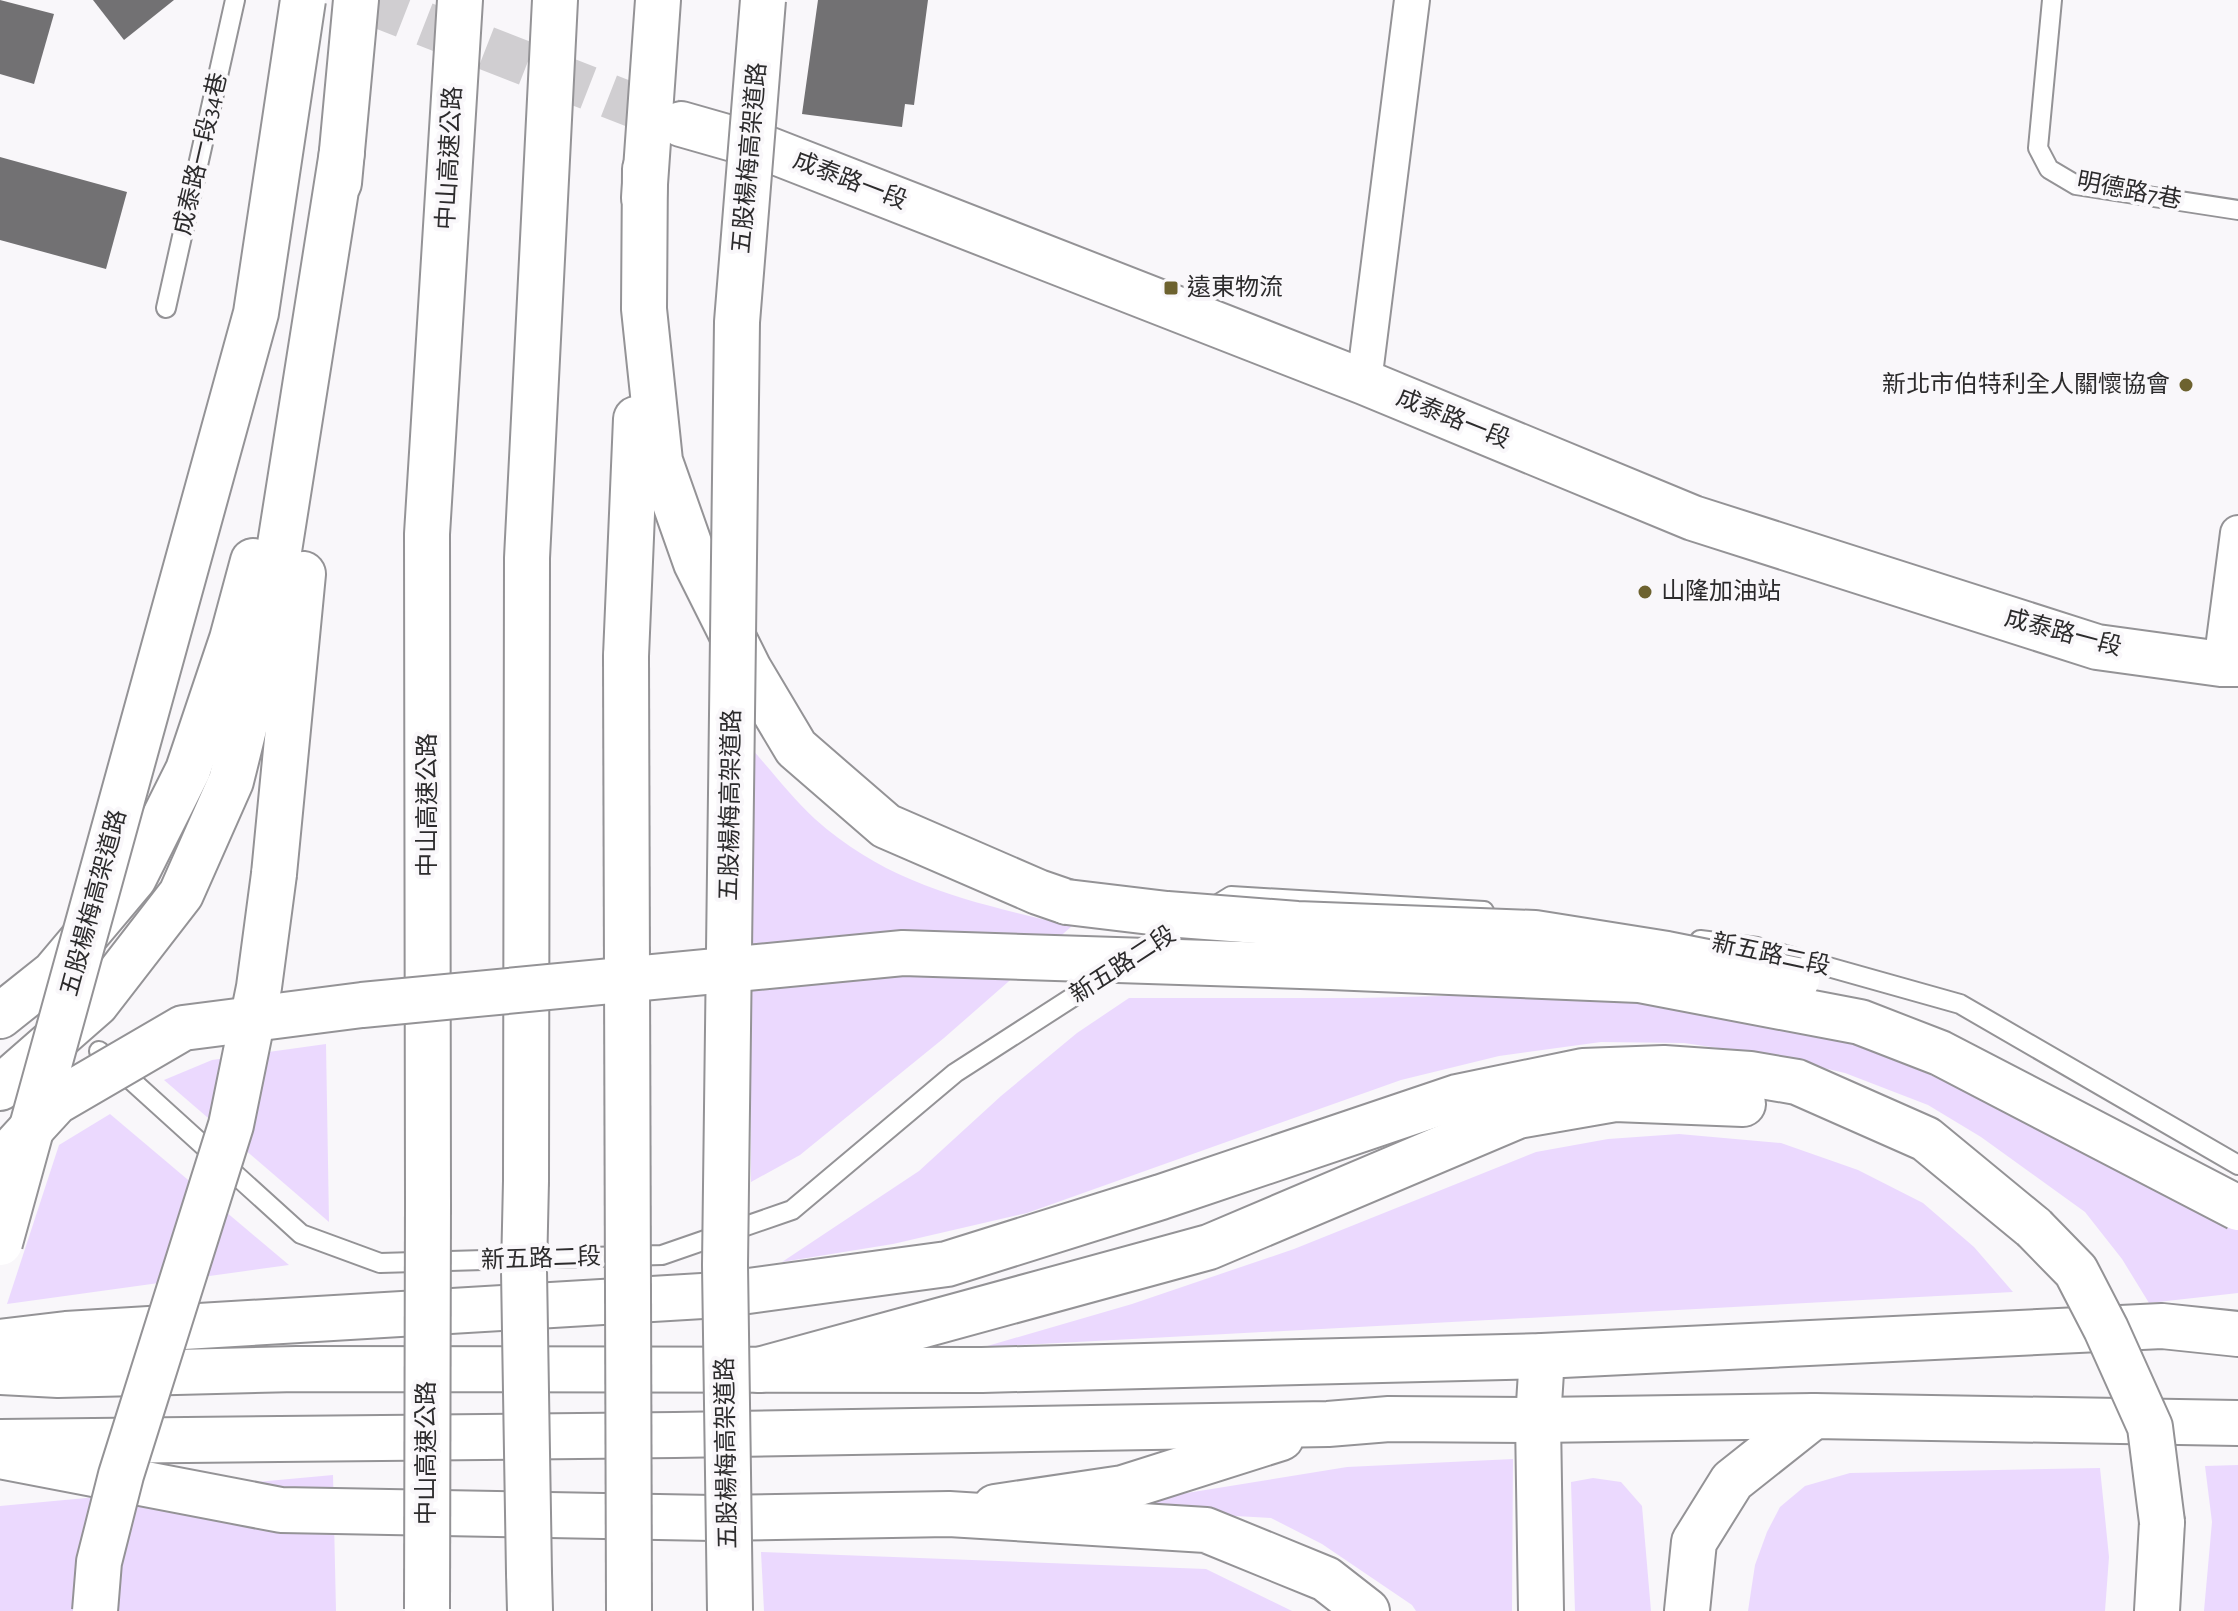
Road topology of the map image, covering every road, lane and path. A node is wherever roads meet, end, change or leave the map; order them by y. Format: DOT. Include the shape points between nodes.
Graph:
graph roads {
  1 [pos="235,0"];
  2 [pos="303,0"];
  3 [pos="356,0"];
  4 [pos="460,0"];
  5 [pos="555,0"];
  6 [pos="658,0"];
  7 [pos="763,0"];
  8 [pos="780,0"];
  9 [pos="1412,0"];
  10 [pos="2052,0"];
  11 [pos="681,124"];
  12 [pos="765,148"];
  13 [pos="342,152"];
  14 [pos="645,169"];
  15 [pos="2238,210"];
  16 [pos="166,308"];
  17 [pos="1364,382"];
  18 [pos="2238,533"];
  19 [pos="2230,664"];
  20 [pos="1179,929"];
  21 [pos="1152,946"];
  22 [pos="0,1016"];
  23 [pos="99,1051"];
  24 [pos="0,1088"];
  25 [pos="1877,1115"];
  26 [pos="0,1163"];
  27 [pos="2238,1165"];
  28 [pos="2238,1180"];
  29 [pos="2238,1208"];
  30 [pos="0,1243"];
  31 [pos="2238,1319"];
  32 [pos="2162,1326"];
  33 [pos="2238,1334"];
  34 [pos="0,1342"];
  35 [pos="1542,1356"];
  36 [pos="759,1370"];
  37 [pos="0,1372"];
  38 [pos="1814,1416"];
  39 [pos="1538,1420"];
  40 [pos="2238,1423"];
  41 [pos="1328,1424"];
  42 [pos="0,1442"];
  43 [pos="0,1456"];
  44 [pos="949,1514"];
  45 [pos="530,1592"];
  46 [pos="427,1610"];
  47 [pos="95,1611"];
  48 [pos="629,1611"];
  49 [pos="730,1611"];
  50 [pos="1367,1611"];
  51 [pos="1541,1611"];
  52 [pos="1687,1611"];
  53 [pos="2157,1611"];
  1 -- 16 [label="lane, 成泰路一段34巷"];
  2 -- 30 [label="main road, 五股楊梅高架道路, bridge" via="256,313"];
  3 -- 13 [label="main road"];
  4 -- 46 [label="main road, 中山高速公路, bridge" via="427,534"];
  5 -- 45 [label="main road, bridge" via="527,558 524,1271"];
  6 -- 14 [label="main road"];
  7 -- 49 [label="main road, 五股楊梅高架道路, bridge" via="737,322 725,1265"];
  8 -- 12 [label="street"];
  9 -- 17 [label="street"];
  10 -- 15 [label="lane, 明德路7巷" via="2038,148 2049,169 2076,185"];
  11 -- 12 [label="main road, 成泰路一段"];
  12 -- 17 [label="main road, 成泰路一段"];
  13 -- 22 [label="main road" via="289,425 232,639 188,770 134,878 54,973"];
  13 -- 24 [label="main road" via="263,652 231,781 181,894 96,1004"];
  13 -- 47 [label="main road, bridge" via="259,987 231,1125 121,1475 99,1562"];
  14 -- 28 [label="main road, bridge" via="644,309 660,461 696,563 796,748 886,826 1067,902 1297,924 1535,933 1853,992 1921,1019"];
  14 -- 48 [label="main road, bridge" via="626,656"];
  17 -- 19 [label="main road, 成泰路一段" via="1693,518 2097,647"];
  18 -- 19 [label="street"];
  20 -- 27 [label="lane, 新五路二段" via="1231,896 1463,908 1757,947 1960,1004"];
  21 -- 23 [label="lane, 新五路二段" via="955,1073 792,1210 662,1255 380,1263 301,1234"];
  25 -- 34 [label="main road" via="1797,1082 1750,1074 1664,1068 1583,1071 1457,1097 947,1264 719,1295"];
  25 -- 36 [label="main road" via="1615,1099 1518,1116 1209,1247"];
  25 -- 53 [label="main road, bridge" via="1926,1139 2034,1228 2076,1271 2150,1427 2162,1522"];
  26 -- 29 [label="main road, bridge" via="56,1102 183,1028 362,1005 903,953 1639,980 1860,1022 1940,1053"];
  31 -- 32 [label="main road"];
  32 -- 33 [label="main road"];
  32 -- 35 [label="main road"];
  35 -- 36 [label="main road"];
  35 -- 39 [label="main road"];
  36 -- 37 [label="main road"];
  38 -- 39 [label="main road"];
  38 -- 40 [label="main road"];
  38 -- 52 [label="main road" via="1732,1481 1694,1542"];
  39 -- 41 [label="main road"];
  39 -- 51 [label="main road"];
  41 -- 42 [label="main road"];
  41 -- 44 [label="main road" via="1123,1488"];
  43 -- 44 [label="main road" via="281,1510 713,1518"];
  44 -- 50 [label="main road" via="1206,1530 1326,1579"];
}
